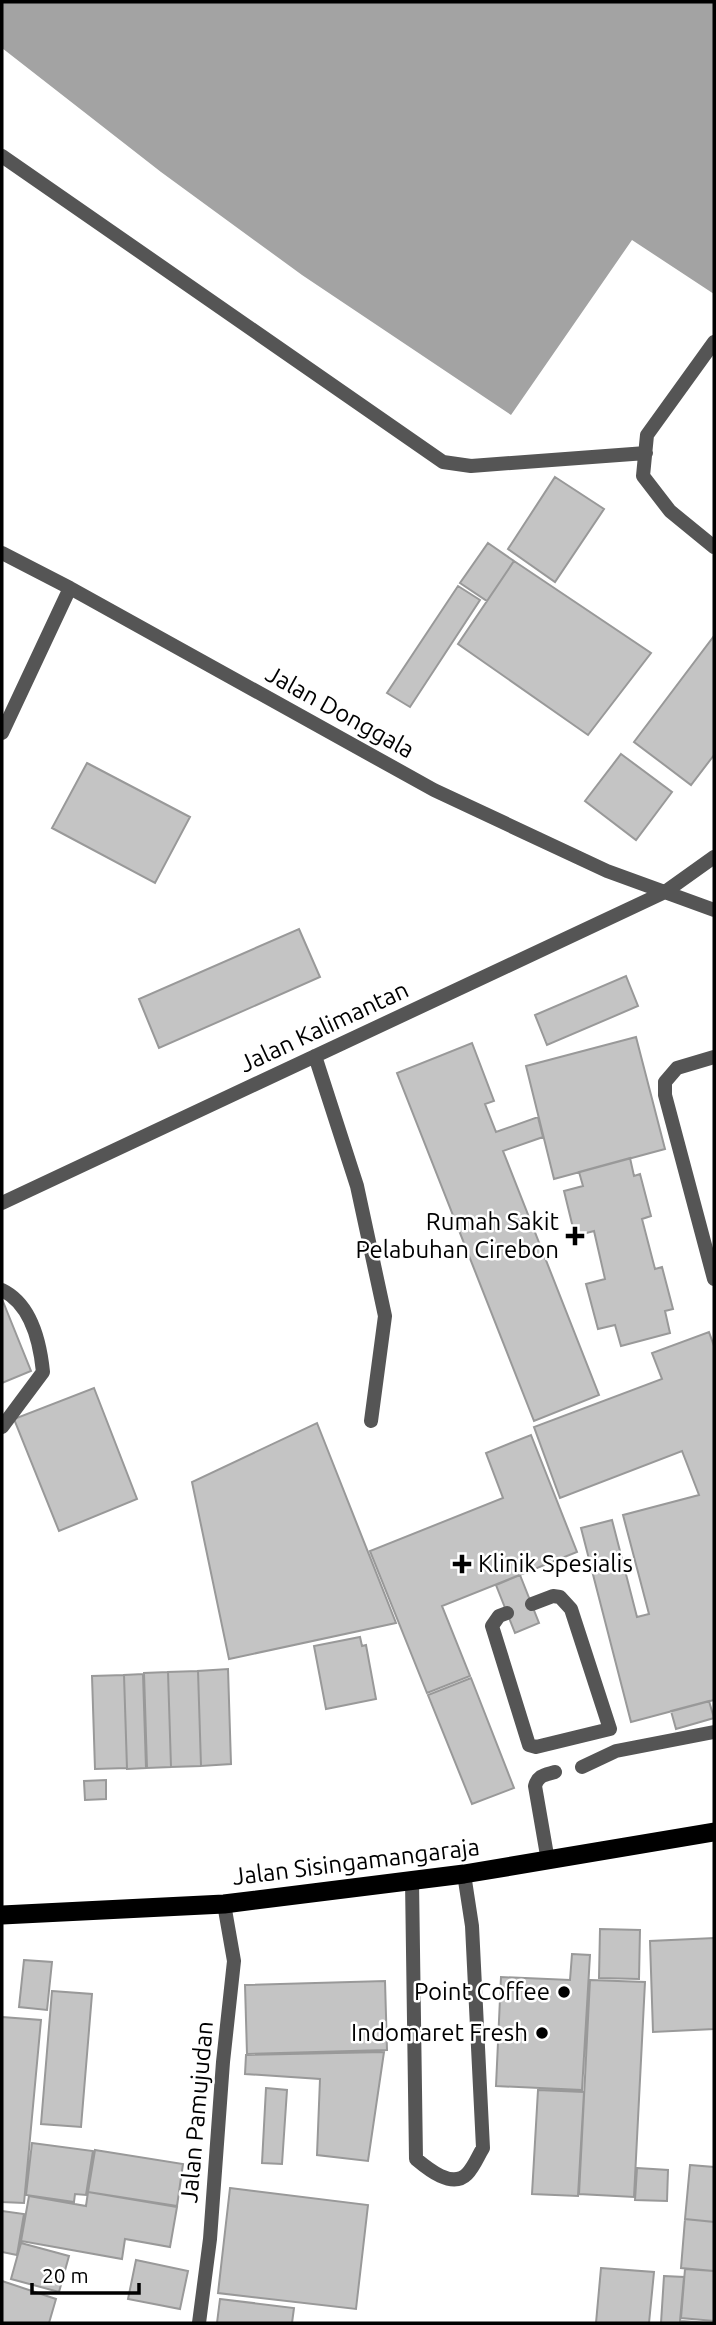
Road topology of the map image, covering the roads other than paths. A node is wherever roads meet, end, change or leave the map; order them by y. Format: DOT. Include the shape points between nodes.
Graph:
graph roads {
  1 [pos="2,156"];
  2 [pos="714,342"];
  3 [pos="646,453"];
  4 [pos="714,547"];
  5 [pos="2,553"];
  6 [pos="70,589"];
  7 [pos="2,733"];
  8 [pos="714,858"];
  9 [pos="665,892"];
  10 [pos="714,911"];
  11 [pos="315,1056"];
  12 [pos="714,1057"];
  13 [pos="2,1203"];
  14 [pos="711,1255"];
  15 [pos="714,1279"];
  16 [pos="2,1290"];
  17 [pos="371,1420"];
  18 [pos="2,1427"];
  19 [pos="531,1604"];
  20 [pos="507,1613"];
  21 [pos="610,1730"];
  22 [pos="714,1732"];
  23 [pos="616,1751"];
  24 [pos="582,1767"];
  25 [pos="555,1772"];
  26 [pos="714,1832"];
  27 [pos="548,1861"];
  28 [pos="464,1874"];
  29 [pos="412,1881"];
  30 [pos="224,1904"];
  31 [pos="2,1915"];
  32 [pos="200,2323"];
  1 -- 3 [label="street" via="443,463 471,466"];
  2 -- 3 [label="street" via="647,435"];
  3 -- 4 [label="street" via="643,476 670,511"];
  5 -- 6 [label="street, Jalan Donggala"];
  6 -- 7 [label="street"];
  6 -- 9 [label="street, Jalan Donggala" via="434,790 607,871"];
  8 -- 9 [label="street, Jalan Kalimantan"];
  9 -- 10 [label="street, Jalan Donggala"];
  9 -- 11 [label="street, Jalan Kalimantan"];
  11 -- 13 [label="street, Jalan Kalimantan"];
  11 -- 17 [label="street" via="357,1186 385,1316"];
  12 -- 14 [label="street" via="677,1069 665,1082 664,1095"];
  14 -- 15 [label="street"];
  16 -- 18 [label="street" via="14,1296 29,1319 41,1346 43,1371"];
  19 -- 21 [label="street" via="553,1596 571,1609"];
  20 -- 21 [label="street" via="492,1626 529,1745"];
  21 -- 23 [label="street"];
  22 -- 23 [label="street"];
  23 -- 24 [label="street"];
  25 -- 27 [label="street" via="541,1775 535,1786"];
  26 -- 27 [label="highway, Jalan Sisingamangaraja"];
  27 -- 28 [label="highway, Jalan Sisingamangaraja"];
  28 -- 29 [label="highway, Jalan Sisingamangaraja"];
  28 -- 29 [label="street" via="472,1926 482,2148 467,2174 459,2178 439,2175 416,2159"];
  29 -- 30 [label="highway, Jalan Sisingamangaraja"];
  30 -- 31 [label="highway, Jalan Sisingamangaraja"];
  30 -- 32 [label="street, Jalan Pamujudan" via="234,1961"];
}
